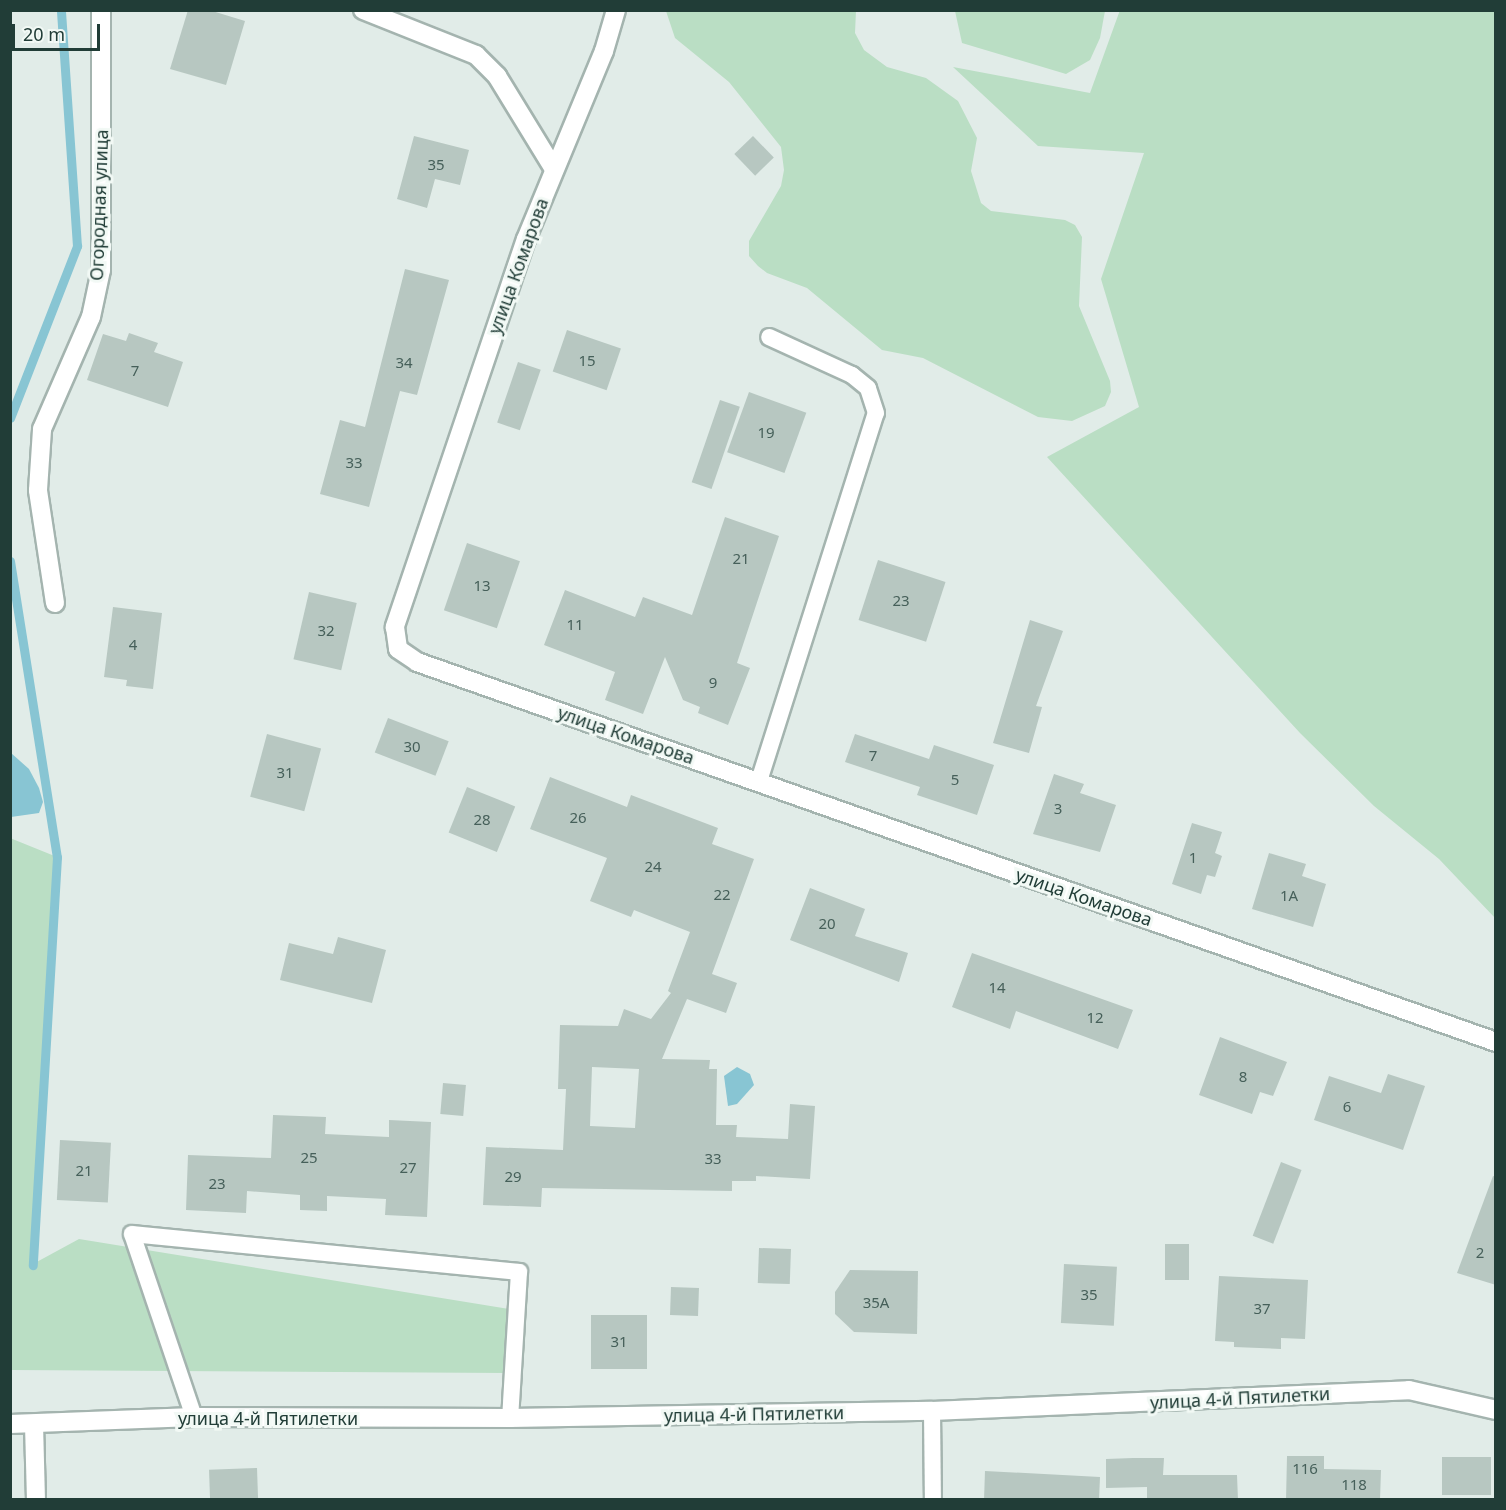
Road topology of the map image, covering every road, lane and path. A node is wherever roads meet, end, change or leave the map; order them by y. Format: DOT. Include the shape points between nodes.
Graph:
graph roads {
  1 [pos="101,10"];
  2 [pos="363,10"];
  3 [pos="616,10"];
  4 [pos="554,169"];
  5 [pos="769,338"];
  6 [pos="55,603"];
  7 [pos="759,781"];
  8 [pos="1496,1042"];
  9 [pos="1496,1410"];
  10 [pos="932,1411"];
  11 [pos="194,1417"];
  12 [pos="510,1418"];
  13 [pos="10,1424"];
  14 [pos="34,1424"];
  15 [pos="36,1500"];
  16 [pos="933,1500"];
  1 -- 6 [label="street, Огородная улица" via="101,270 91,317 42,429 38,490"];
  2 -- 4 [label="street" via="476,56 497,76"];
  3 -- 4 [label="street, улица Комарова" via="604,51"];
  4 -- 7 [label="street, улица Комарова" via="526,238 395,627 395,639 399,649 417,662"];
  5 -- 7 [label="lane" via="852,375 868,388 876,413"];
  7 -- 8 [label="street, улица Комарова"];
  9 -- 10 [label="street, улица 4-й Пятилетки" via="1409,1390"];
  10 -- 12 [label="street, улица 4-й Пятилетки"];
  10 -- 16 [label="lane"];
  11 -- 12 [label="street, улица 4-й Пятилетки"];
  11 -- 12 [label="lane" via="132,1234 519,1272"];
  11 -- 14 [label="street, улица 4-й Пятилетки"];
  13 -- 14 [label="street, улица 4-й Пятилетки"];
  14 -- 15 [label="street"];
}
